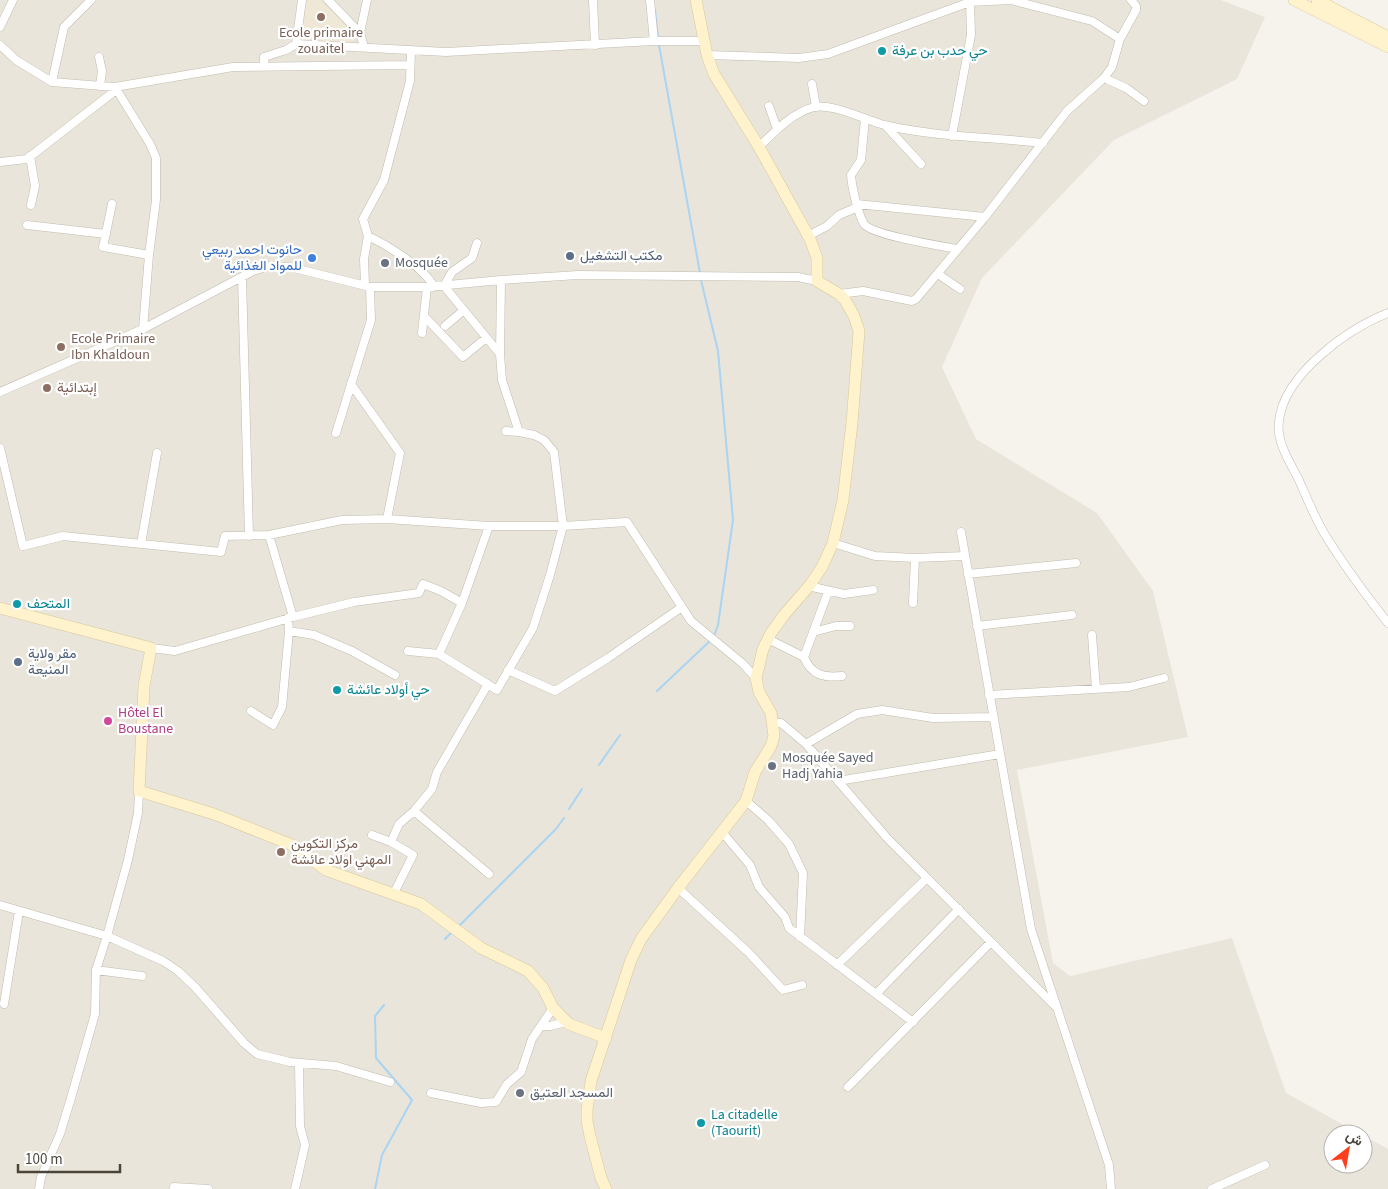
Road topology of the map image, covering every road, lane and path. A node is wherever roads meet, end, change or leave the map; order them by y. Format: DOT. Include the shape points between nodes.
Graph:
graph roads {
  1 [pos="13,0"];
  2 [pos="91,0"];
  3 [pos="302,0"];
  4 [pos="328,0"];
  5 [pos="367,0"];
  6 [pos="592,0"];
  7 [pos="650,0"];
  8 [pos="696,0"];
  9 [pos="1011,0"];
  10 [pos="1131,0"];
  11 [pos="1294,0"];
  12 [pos="1317,0"];
  13 [pos="970,2"];
  14 [pos="0,27"];
  15 [pos="360,34"];
  16 [pos="1388,37"];
  17 [pos="1120,39"];
  18 [pos="654,41"];
  19 [pos="704,41"];
  20 [pos="296,44"];
  21 [pos="0,45"];
  22 [pos="595,45"];
  23 [pos="364,47"];
  24 [pos="1388,47"];
  25 [pos="411,51"];
  26 [pos="707,55"];
  27 [pos="99,57"];
  28 [pos="410,65"];
  29 [pos="264,66"];
  30 [pos="1104,78"];
  31 [pos="52,82"];
  32 [pos="812,84"];
  33 [pos="100,86"];
  34 [pos="116,89"];
  35 [pos="1144,101"];
  36 [pos="769,106"];
  37 [pos="816,107"];
  38 [pos="865,120"];
  39 [pos="884,125"];
  40 [pos="777,129"];
  41 [pos="952,136"];
  42 [pos="1043,143"];
  43 [pos="759,147"];
  44 [pos="30,156"];
  45 [pos="0,162"];
  46 [pos="921,164"];
  47 [pos="112,204"];
  48 [pos="31,205"];
  49 [pos="858,206"];
  50 [pos="985,217"];
  51 [pos="27,225"];
  52 [pos="106,234"];
  53 [pos="368,236"];
  54 [pos="808,236"];
  55 [pos="477,243"];
  56 [pos="957,249"];
  57 [pos="149,255"];
  58 [pos="938,274"];
  59 [pos="242,277"];
  60 [pos="501,280"];
  61 [pos="818,281"];
  62 [pos="368,286"];
  63 [pos="444,286"];
  64 [pos="431,287"];
  65 [pos="960,289"];
  66 [pos="839,294"];
  67 [pos="464,310"];
  68 [pos="1388,313"];
  69 [pos="424,316"];
  70 [pos="445,326"];
  71 [pos="143,329"];
  72 [pos="422,333"];
  73 [pos="486,338"];
  74 [pos="500,354"];
  75 [pos="351,384"];
  76 [pos="0,392"];
  77 [pos="506,431"];
  78 [pos="336,432"];
  79 [pos="519,432"];
  80 [pos="0,448"];
  81 [pos="157,453"];
  82 [pos="387,520"];
  83 [pos="489,526"];
  84 [pos="563,526"];
  85 [pos="961,532"];
  86 [pos="269,535"];
  87 [pos="249,536"];
  88 [pos="833,543"];
  89 [pos="140,544"];
  90 [pos="965,556"];
  91 [pos="915,558"];
  92 [pos="1076,563"];
  93 [pos="968,574"];
  94 [pos="808,586"];
  95 [pos="873,590"];
  96 [pos="828,592"];
  97 [pos="462,603"];
  98 [pos="913,603"];
  99 [pos="0,608"];
  100 [pos="682,608"];
  101 [pos="1072,615"];
  102 [pos="291,618"];
  103 [pos="1388,623"];
  104 [pos="850,626"];
  105 [pos="977,626"];
  106 [pos="289,632"];
  107 [pos="813,632"];
  108 [pos="1092,635"];
  109 [pos="768,640"];
  110 [pos="151,648"];
  111 [pos="408,651"];
  112 [pos="439,654"];
  113 [pos="804,657"];
  114 [pos="508,670"];
  115 [pos="395,675"];
  116 [pos="842,676"];
  117 [pos="756,678"];
  118 [pos="1164,678"];
  119 [pos="488,684"];
  120 [pos="1096,689"];
  121 [pos="989,695"];
  122 [pos="251,711"];
  123 [pos="993,717"];
  124 [pos="773,723"];
  125 [pos="806,744"];
  126 [pos="1000,754"];
  127 [pos="838,781"];
  128 [pos="139,791"];
  129 [pos="746,801"];
  130 [pos="414,811"];
  131 [pos="722,832"];
  132 [pos="372,835"];
  133 [pos="391,842"];
  134 [pos="489,874"];
  135 [pos="928,878"];
  136 [pos="678,888"];
  137 [pos="393,895"];
  138 [pos="0,906"];
  139 [pos="959,909"];
  140 [pos="19,911"];
  141 [pos="108,936"];
  142 [pos="800,936"];
  143 [pos="991,942"];
  144 [pos="837,965"];
  145 [pos="96,970"];
  146 [pos="142,976"];
  147 [pos="802,985"];
  148 [pos="876,994"];
  149 [pos="4,1004"];
  150 [pos="553,1008"];
  151 [pos="1057,1008"];
  152 [pos="566,1022"];
  153 [pos="913,1022"];
  154 [pos="542,1026"];
  155 [pos="606,1038"];
  156 [pos="299,1063"];
  157 [pos="390,1082"];
  158 [pos="848,1087"];
  159 [pos="431,1093"];
  160 [pos="1265,1165"];
  161 [pos="174,1187"];
  162 [pos="39,1189"];
  163 [pos="208,1189"];
  164 [pos="295,1189"];
  165 [pos="606,1189"];
  166 [pos="1111,1189"];
  167 [pos="1212,1189"];
  1 -- 14 [label="street"];
  2 -- 31 [label="street" via="64,27"];
  3 -- 20 [label="street"];
  4 -- 15 [label="street"];
  5 -- 15 [label="street"];
  6 -- 22 [label="street"];
  7 -- 18 [label="street"];
  8 -- 19 [label="street"];
  9 -- 13 [label="street"];
  9 -- 17 [label="street" via="1092,21"];
  10 -- 17 [label="street" via="1136,10"];
  11 -- 24 [label="street"];
  12 -- 16 [label="street"];
  13 -- 26 [label="street" via="828,54 798,58"];
  13 -- 41 [label="street" via="971,36"];
  15 -- 23 [label="street"];
  17 -- 30 [label="street" via="1112,67"];
  18 -- 19 [label="street"];
  18 -- 22 [label="street"];
  19 -- 26 [label="street"];
  20 -- 23 [label="street"];
  20 -- 29 [label="street" via="264,57"];
  21 -- 31 [label="street" via="16,60"];
  22 -- 25 [label="street"];
  23 -- 25 [label="street"];
  25 -- 28 [label="street"];
  26 -- 43 [label="street" via="714,74"];
  27 -- 33 [label="street" via="102,71"];
  28 -- 29 [label="street"];
  28 -- 53 [label="street" via="410,81 384,180 363,219"];
  29 -- 34 [label="street" via="233,68"];
  30 -- 35 [label="street"];
  30 -- 42 [label="street" via="1067,111"];
  31 -- 33 [label="street"];
  32 -- 37 [label="street"];
  33 -- 34 [label="street"];
  34 -- 44 [label="street"];
  34 -- 57 [label="street" via="156,158 156,200"];
  36 -- 40 [label="street"];
  37 -- 38 [label="street" via="845,110"];
  37 -- 40 [label="street"];
  38 -- 39 [label="street"];
  38 -- 49 [label="street" via="861,160 851,175"];
  39 -- 41 [label="street"];
  39 -- 46 [label="street"];
  40 -- 43 [label="street"];
  41 -- 42 [label="street"];
  42 -- 50 [label="street"];
  43 -- 54 [label="street"];
  44 -- 45 [label="street"];
  44 -- 48 [label="street" via="35,186"];
  47 -- 52 [label="street"];
  49 -- 50 [label="street"];
  49 -- 54 [label="street"];
  49 -- 56 [label="street" via="864,224 870,228 905,240"];
  50 -- 56 [label="street"];
  51 -- 52 [label="street"];
  52 -- 57 [label="street" via="103,246"];
  53 -- 62 [label="street" via="364,259"];
  53 -- 64 [label="street" via="385,244 430,278"];
  54 -- 61 [label="street" via="817,258"];
  55 -- 63 [label="street" via="472,258 452,272"];
  56 -- 58 [label="street"];
  57 -- 71 [label="street"];
  58 -- 65 [label="street"];
  58 -- 66 [label="street" via="912,301 863,291"];
  59 -- 62 [label="street" via="270,266 280,266"];
  59 -- 71 [label="street"];
  59 -- 87 [label="street"];
  60 -- 61 [label="street" via="587,275 798,277"];
  60 -- 63 [label="street"];
  60 -- 74 [label="street"];
  61 -- 66 [label="street"];
  62 -- 64 [label="street"];
  62 -- 75 [label="street" via="371,320"];
  63 -- 64 [label="street"];
  63 -- 67 [label="street"];
  64 -- 69 [label="street"];
  66 -- 88 [label="street" via="854,316 859,331 843,500"];
  67 -- 70 [label="street"];
  67 -- 73 [label="street"];
  68 -- 103 [label="street" via="1343,336 1317,358 1284,400 1279,421 1279,435 1287,456 1324,532"];
  69 -- 72 [label="street"];
  69 -- 73 [label="street" via="462,357"];
  71 -- 76 [label="street"];
  73 -- 74 [label="street"];
  74 -- 79 [label="street" via="502,380"];
  75 -- 78 [label="street"];
  75 -- 82 [label="street" via="400,454"];
  77 -- 79 [label="street"];
  79 -- 84 [label="street" via="544,440 554,452"];
  80 -- 89 [label="street" via="23,546 63,536"];
  81 -- 89 [label="street"];
  82 -- 83 [label="street"];
  82 -- 86 [label="street" via="342,520"];
  83 -- 84 [label="street"];
  83 -- 97 [label="street"];
  84 -- 100 [label="street" via="628,522"];
  84 -- 114 [label="street" via="533,628"];
  85 -- 90 [label="street"];
  86 -- 87 [label="street"];
  86 -- 102 [label="street"];
  87 -- 89 [label="street" via="226,536 221,552"];
  88 -- 91 [label="street" via="875,556"];
  88 -- 94 [label="street" via="822,567"];
  90 -- 91 [label="street"];
  90 -- 93 [label="street"];
  91 -- 98 [label="street"];
  92 -- 93 [label="street"];
  93 -- 105 [label="street"];
  94 -- 96 [label="street"];
  94 -- 109 [label="street"];
  95 -- 96 [label="street" via="844,594"];
  96 -- 107 [label="street"];
  97 -- 102 [label="street" via="423,584 419,593 354,602"];
  97 -- 112 [label="street"];
  99 -- 110 [label="street"];
  100 -- 114 [label="street" via="555,691"];
  100 -- 117 [label="street" via="690,621 735,656"];
  101 -- 105 [label="street"];
  102 -- 106 [label="street"];
  102 -- 110 [label="street" via="175,651"];
  104 -- 107 [label="street"];
  105 -- 121 [label="street"];
  106 -- 115 [label="street" via="314,635"];
  106 -- 122 [label="street" via="282,707 273,725"];
  107 -- 113 [label="street"];
  108 -- 120 [label="street"];
  109 -- 113 [label="street"];
  109 -- 117 [label="street"];
  110 -- 128 [label="street" via="144,686"];
  111 -- 112 [label="street"];
  112 -- 119 [label="street"];
  113 -- 116 [label="street" via="808,667 826,678"];
  114 -- 119 [label="street" via="497,690"];
  117 -- 124 [label="street"];
  118 -- 120 [label="street" via="1129,687"];
  119 -- 130 [label="street" via="438,772 432,789"];
  120 -- 121 [label="street"];
  121 -- 123 [label="street"];
  123 -- 125 [label="street" via="933,718 882,710 857,714"];
  123 -- 126 [label="street"];
  124 -- 125 [label="street" via="781,723"];
  124 -- 129 [label="street" via="774,736 755,772"];
  125 -- 127 [label="street"];
  126 -- 127 [label="street"];
  126 -- 151 [label="street" via="1031,929"];
  127 -- 135 [label="street" via="888,839"];
  128 -- 137 [label="street" via="214,814 292,845 326,870"];
  128 -- 141 [label="street" via="128,860"];
  129 -- 131 [label="street"];
  129 -- 142 [label="street" via="788,844 803,872"];
  130 -- 133 [label="street" via="399,824"];
  130 -- 134 [label="street"];
  131 -- 136 [label="street"];
  131 -- 142 [label="street" via="750,865 759,887 785,917 789,928"];
  132 -- 133 [label="street"];
  133 -- 137 [label="street" via="413,856"];
  135 -- 139 [label="street"];
  135 -- 144 [label="street"];
  136 -- 147 [label="street" via="749,953 783,990"];
  136 -- 155 [label="street" via="641,939"];
  137 -- 150 [label="street" via="421,904 480,948 528,971 543,988"];
  138 -- 140 [label="street"];
  139 -- 143 [label="street"];
  139 -- 148 [label="street"];
  140 -- 141 [label="street"];
  140 -- 149 [label="street"];
  141 -- 145 [label="street"];
  141 -- 156 [label="street" via="163,960 178,971 257,1054"];
  142 -- 144 [label="street"];
  143 -- 151 [label="street"];
  143 -- 153 [label="street"];
  144 -- 148 [label="street"];
  145 -- 146 [label="street"];
  145 -- 162 [label="street" via="95,1014 72,1098"];
  148 -- 153 [label="street"];
  150 -- 152 [label="street"];
  150 -- 154 [label="street"];
  151 -- 166 [label="street" via="1109,1165"];
  152 -- 154 [label="street"];
  152 -- 155 [label="street"];
  153 -- 158 [label="street"];
  154 -- 159 [label="street" via="532,1039 521,1072 507,1084 496,1102 481,1104"];
  155 -- 165 [label="street" via="591,1081 587,1121"];
  156 -- 157 [label="street" via="336,1066"];
  156 -- 164 [label="street" via="300,1126 305,1145"];
  160 -- 167 [label="street"];
  161 -- 163 [label="street"];
}
